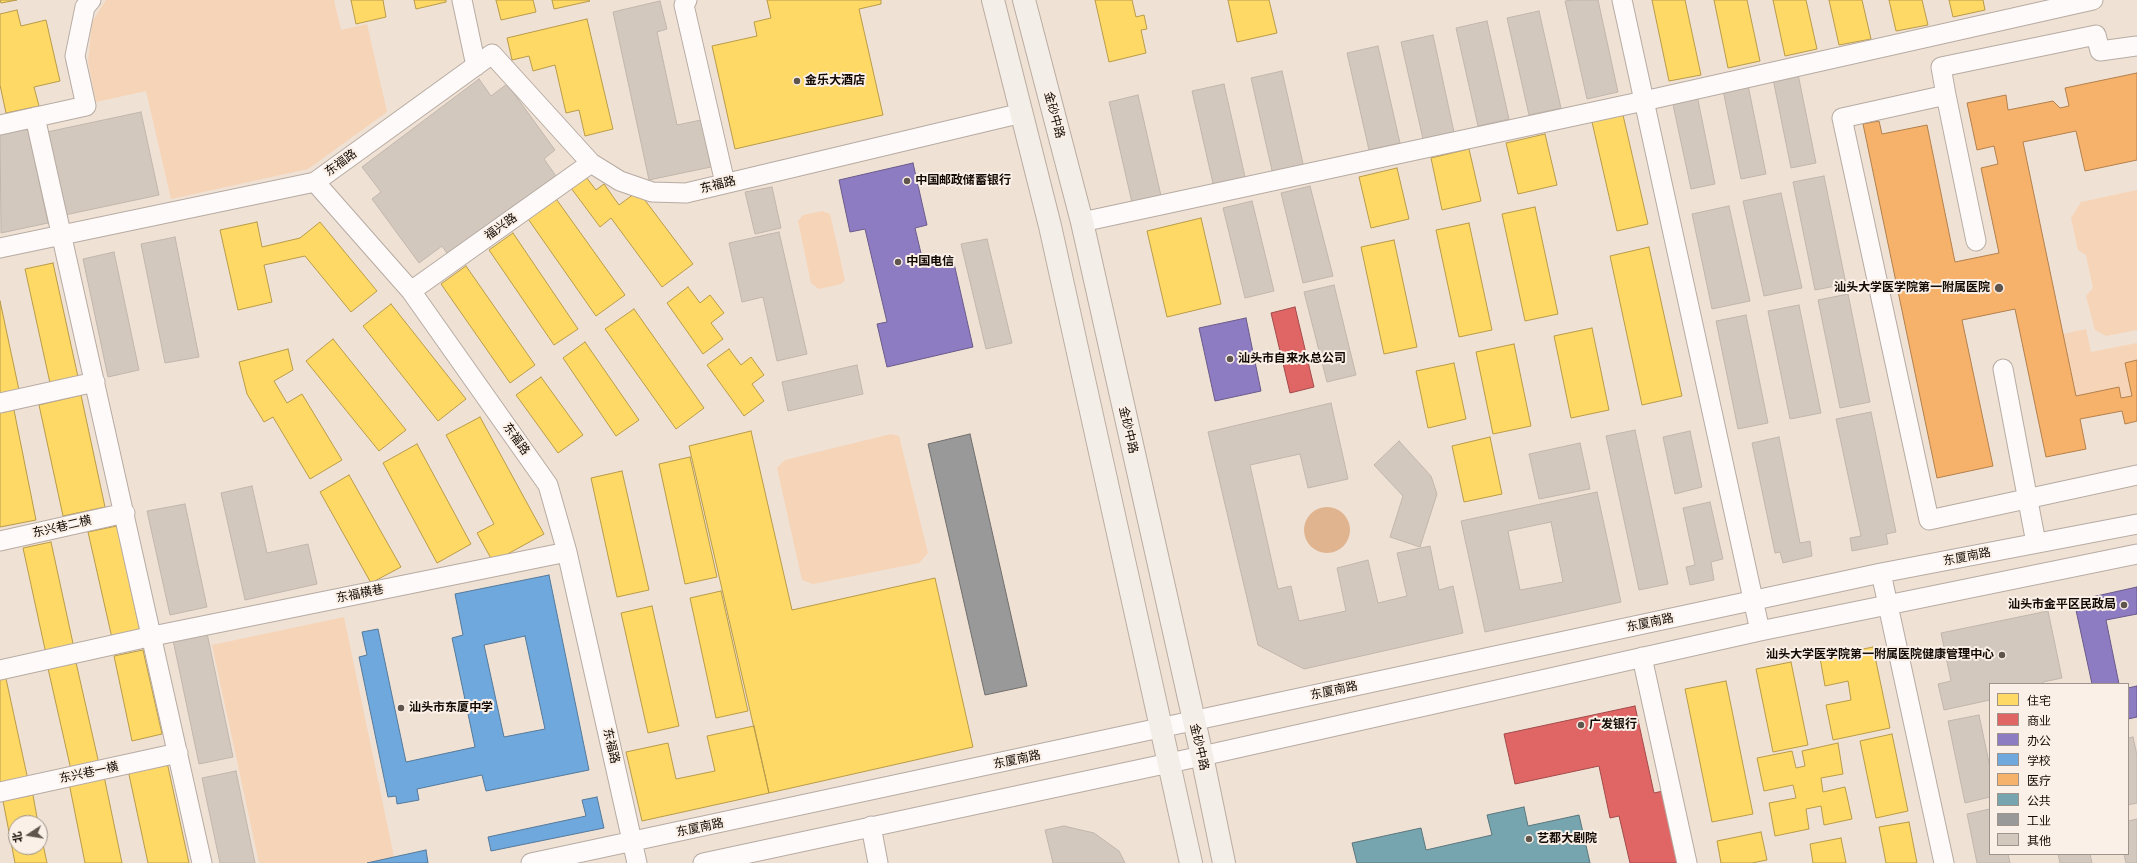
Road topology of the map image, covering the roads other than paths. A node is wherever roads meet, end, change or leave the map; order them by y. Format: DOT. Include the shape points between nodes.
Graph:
graph roads {
  1 [pos="91,0"];
  2 [pos="462,0"];
  3 [pos="687,0"];
  4 [pos="993,0"];
  5 [pos="1024,0"];
  6 [pos="1622,0"];
  7 [pos="2093,0"];
  8 [pos="2137,46"];
  9 [pos="476,66"];
  10 [pos="1946,95"];
  11 [pos="1644,100"];
  12 [pos="1022,113"];
  13 [pos="35,117"];
  14 [pos="0,125"];
  15 [pos="591,163"];
  16 [pos="315,182"];
  17 [pos="725,183"];
  18 [pos="1082,222"];
  19 [pos="61,234"];
  20 [pos="1976,241"];
  21 [pos="0,248"];
  22 [pos="411,291"];
  23 [pos="2003,369"];
  24 [pos="95,382"];
  25 [pos="0,403"];
  26 [pos="2137,475"];
  27 [pos="2027,498"];
  28 [pos="125,513"];
  29 [pos="2137,524"];
  30 [pos="0,541"];
  31 [pos="2036,543"];
  32 [pos="567,552"];
  33 [pos="2137,554"];
  34 [pos="1882,573"];
  35 [pos="1753,601"];
  36 [pos="1889,605"];
  37 [pos="1760,631"];
  38 [pos="153,636"];
  39 [pos="1642,657"];
  40 [pos="0,670"];
  41 [pos="1194,722"];
  42 [pos="1162,728"];
  43 [pos="178,753"];
  44 [pos="1202,756"];
  45 [pos="1170,762"];
  46 [pos="0,792"];
  47 [pos="871,826"];
  48 [pos="633,842"];
  49 [pos="202,863"];
  50 [pos="531,863"];
  51 [pos="637,863"];
  52 [pos="703,863"];
  53 [pos="878,863"];
  54 [pos="1191,863"];
  55 [pos="1224,863"];
  56 [pos="1687,863"];
  57 [pos="1944,863"];
  1 -- 13 [label="street" via="85,7 75,56 86,106"];
  2 -- 9 [label="street"];
  3 -- 17 [label="street" via="684,5"];
  4 -- 12 [label="main road"];
  5 -- 18 [label="main road, 金砂中路"];
  6 -- 11 [label="street"];
  7 -- 11 [label="street"];
  8 -- 10 [label="street" via="2100,51 2096,35 1941,67"];
  9 -- 15 [label="street, 东福路" via="492,54"];
  9 -- 16 [label="street, 东福路"];
  10 -- 20 [label="street"];
  10 -- 27 [label="street" via="1842,118 1929,520"];
  11 -- 18 [label="street"];
  11 -- 35 [label="street"];
  12 -- 17 [label="street, 东福路"];
  12 -- 42 [label="main road" via="1052,234"];
  13 -- 14 [label="street"];
  13 -- 19 [label="street"];
  15 -- 17 [label="street, 东福路" via="620,181 652,192 686,193"];
  15 -- 22 [label="street, 福兴路"];
  16 -- 19 [label="street"];
  16 -- 22 [label="street, 东福路"];
  18 -- 41 [label="main road, 金砂中路"];
  19 -- 21 [label="street"];
  19 -- 24 [label="street"];
  22 -- 32 [label="street, 东福路" via="548,485"];
  23 -- 27 [label="street"];
  24 -- 25 [label="street"];
  24 -- 28 [label="street"];
  26 -- 27 [label="street"];
  27 -- 31 [label="street"];
  28 -- 30 [label="street, 东兴巷二横"];
  28 -- 38 [label="street"];
  29 -- 31 [label="street, 东厦南路"];
  31 -- 34 [label="street, 东厦南路"];
  32 -- 38 [label="street, 东福横巷"];
  32 -- 48 [label="street, 东福路"];
  33 -- 36 [label="street"];
  34 -- 35 [label="street, 东厦南路"];
  34 -- 36 [label="street"];
  35 -- 37 [label="street"];
  35 -- 41 [label="street, 东厦南路"];
  36 -- 37 [label="street"];
  36 -- 57 [label="street"];
  37 -- 39 [label="street"];
  38 -- 40 [label="street"];
  38 -- 43 [label="street"];
  39 -- 44 [label="street"];
  39 -- 56 [label="street"];
  41 -- 42 [label="street, 东厦南路"];
  41 -- 44 [label="main road, 金砂中路"];
  42 -- 45 [label="main road"];
  42 -- 48 [label="street, 东厦南路"];
  43 -- 46 [label="street, 东兴巷一横"];
  43 -- 49 [label="street"];
  44 -- 45 [label="street"];
  44 -- 55 [label="main road, 金砂中路"];
  45 -- 47 [label="street"];
  45 -- 54 [label="main road"];
  47 -- 52 [label="street"];
  47 -- 53 [label="street"];
  48 -- 50 [label="street, 东厦南路"];
  48 -- 51 [label="street, 东福路"];
}
